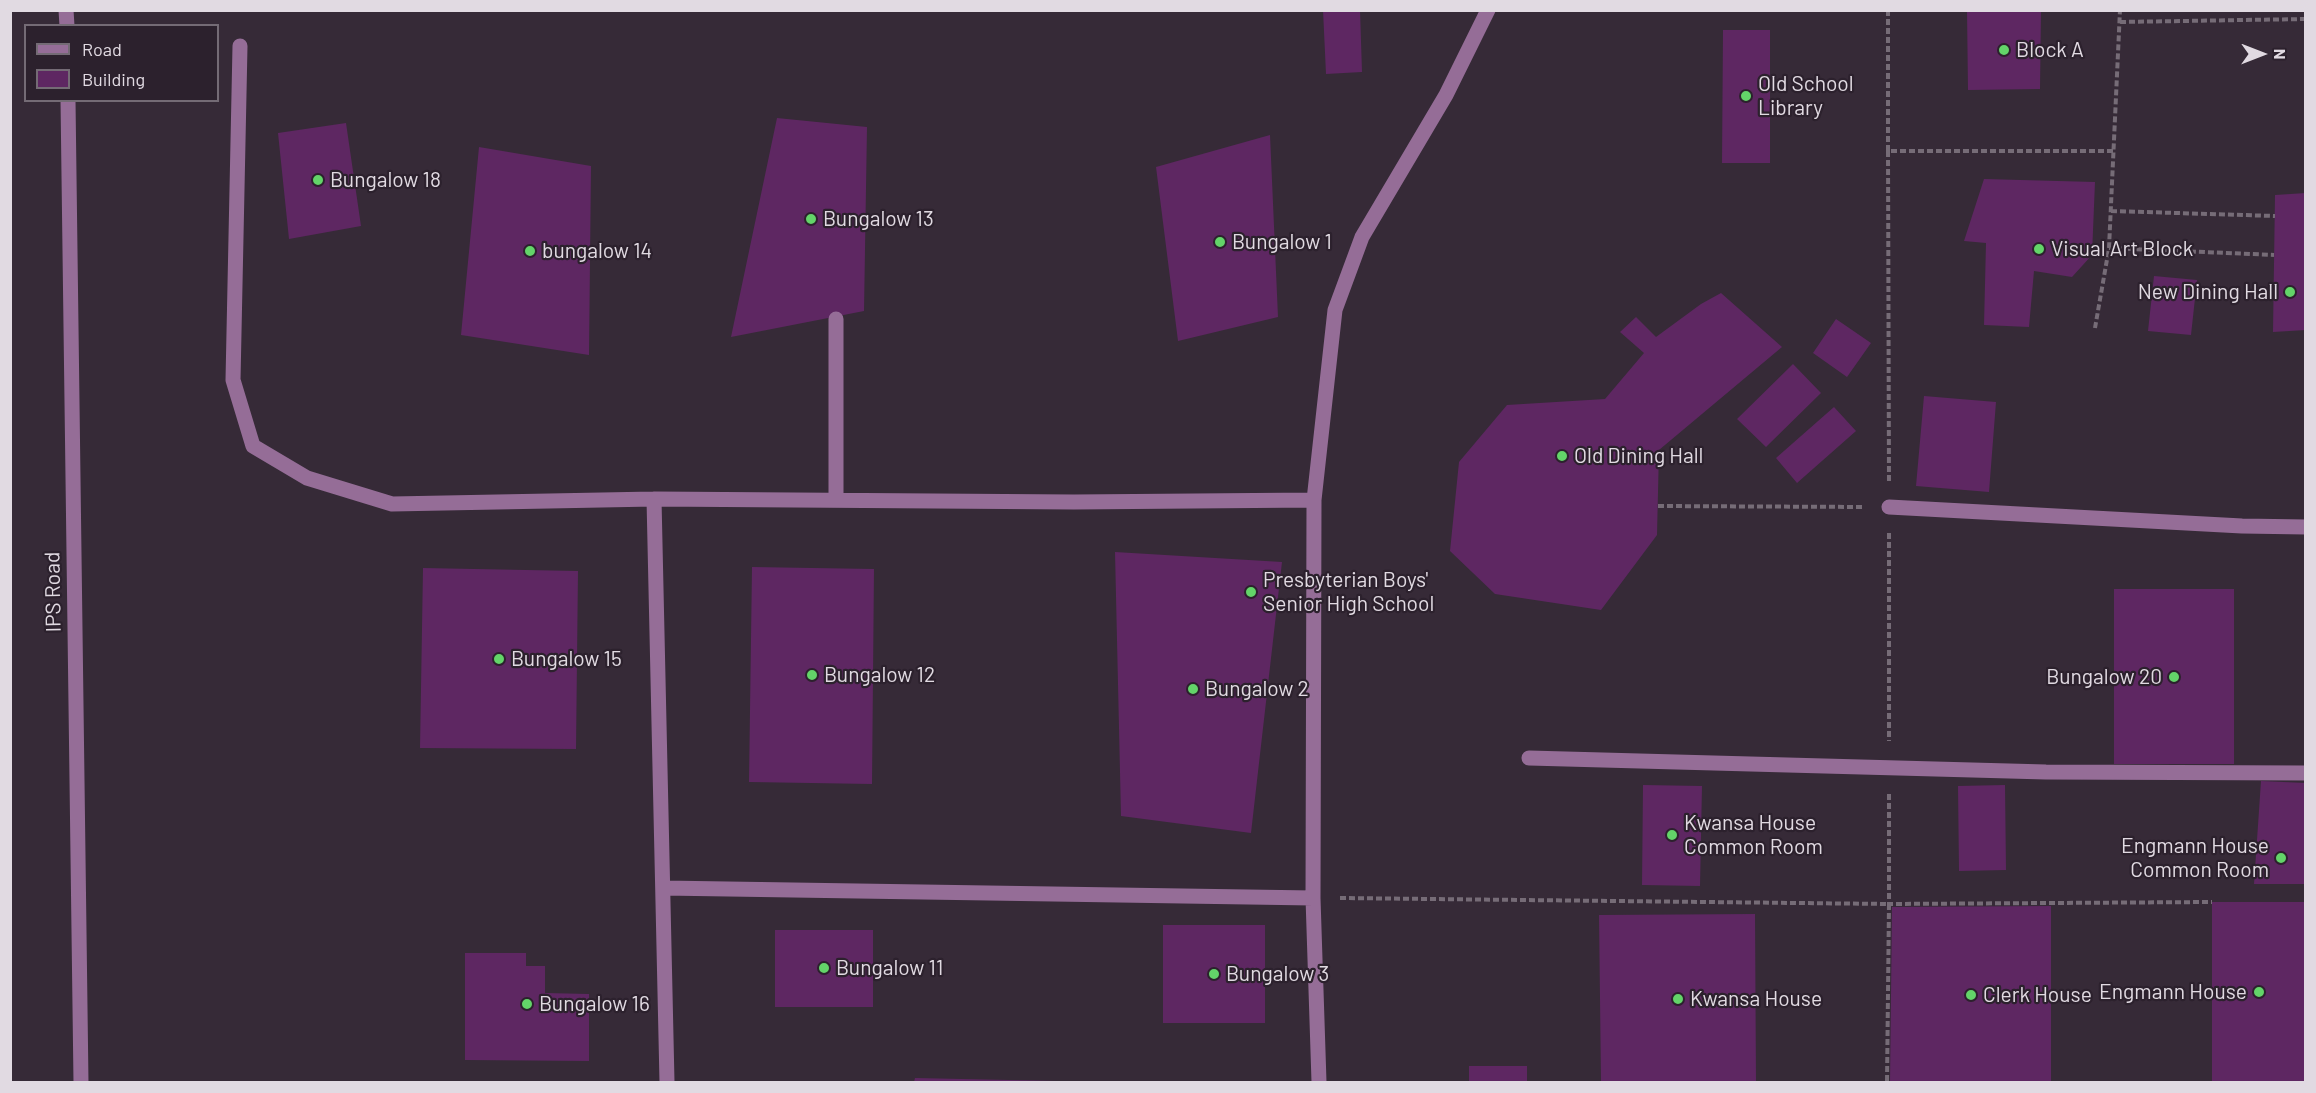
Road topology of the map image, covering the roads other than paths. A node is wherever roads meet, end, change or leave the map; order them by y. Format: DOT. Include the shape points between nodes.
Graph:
graph roads {
  1 [pos="1488,10"];
  2 [pos="240,46"];
  3 [pos="68,102"];
  4 [pos="836,319"];
  5 [pos="654,499"];
  6 [pos="836,500"];
  7 [pos="1314,500"];
  8 [pos="1889,507"];
  9 [pos="2306,527"];
  10 [pos="1529,758"];
  11 [pos="2306,773"];
  12 [pos="663,888"];
  13 [pos="1313,898"];
  14 [pos="81,1083"];
  15 [pos="667,1083"];
  16 [pos="1319,1083"];
  1 -- 7 [label="street" via="1446,94 1362,237 1335,310"];
  2 -- 5 [label="street" via="233,380 253,446 308,478 392,504"];
  3 -- 14 [label="street, IPS Road"];
  4 -- 6 [label="street"];
  5 -- 6 [label="street"];
  5 -- 12 [label="street"];
  6 -- 7 [label="street"];
  7 -- 13 [label="street"];
  8 -- 9 [label="street"];
  10 -- 11 [label="street" via="2046,772"];
  12 -- 13 [label="street"];
  12 -- 15 [label="street"];
  13 -- 16 [label="street"];
}
